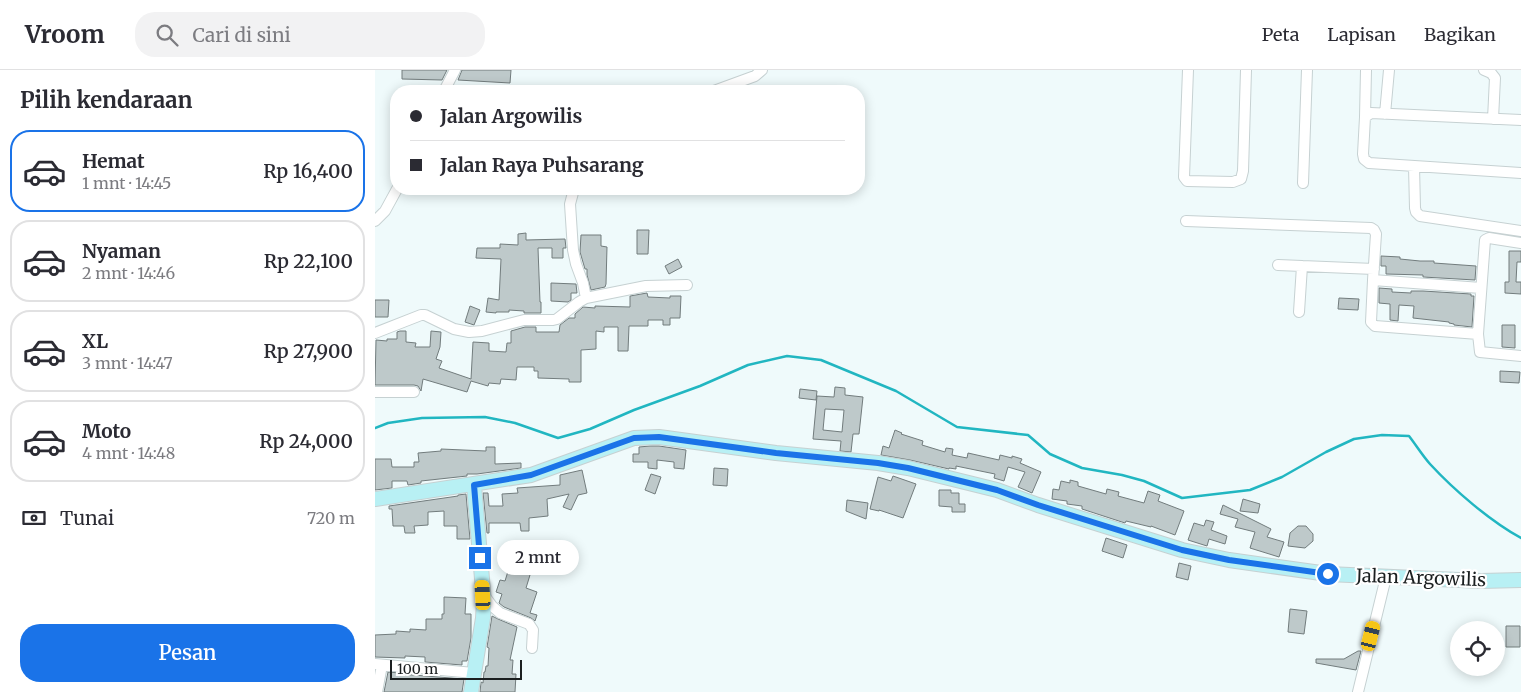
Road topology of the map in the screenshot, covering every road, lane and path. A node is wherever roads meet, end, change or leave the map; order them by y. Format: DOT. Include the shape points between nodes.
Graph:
graph roads {
  1 [pos="455,70"];
  2 [pos="762,70"];
  3 [pos="1187,70"];
  4 [pos="1246,70"];
  5 [pos="1307,70"];
  6 [pos="1366,70"];
  7 [pos="1389,70"];
  8 [pos="1484,70"];
  9 [pos="447,85"];
  10 [pos="730,85"];
  11 [pos="1385,114"];
  12 [pos="1365,117"];
  13 [pos="1493,119"];
  14 [pos="1521,120"];
  15 [pos="1414,166"];
  16 [pos="1521,173"];
  17 [pos="1303,183"];
  18 [pos="394,195"];
  19 [pos="572,195"];
  20 [pos="375,221"];
  21 [pos="1186,221"];
  22 [pos="1521,231"];
  23 [pos="1521,243"];
  24 [pos="1278,265"];
  25 [pos="1302,266"];
  26 [pos="1374,269"];
  27 [pos="1373,280"];
  28 [pos="687,285"];
  29 [pos="1481,288"];
  30 [pos="586,298"];
  31 [pos="1299,312"];
  32 [pos="375,333"];
  33 [pos="1478,334"];
  34 [pos="1521,356"];
  35 [pos="375,392"];
  36 [pos="413,392"];
  37 [pos="474,485"];
  38 [pos="375,499"];
  39 [pos="1521,580"];
  40 [pos="1384,583"];
  41 [pos="483,595"];
  42 [pos="532,648"];
  43 [pos="379,664"];
  44 [pos="474,673"];
  45 [pos="377,692"];
  46 [pos="471,692"];
  47 [pos="1358,692"];
  1 -- 9 [label="street"];
  2 -- 10 [label="street"];
  3 -- 4 [label="street" via="1184,177 1187,181 1233,182 1241,179 1243,171"];
  5 -- 17 [label="street"];
  6 -- 12 [label="street"];
  7 -- 11 [label="street"];
  8 -- 13 [label="street" via="1495,78"];
  11 -- 12 [label="street" via="1371,113"];
  11 -- 13 [label="street"];
  12 -- 15 [label="street" via="1363,154 1366,162"];
  13 -- 14 [label="street"];
  15 -- 16 [label="street"];
  15 -- 22 [label="street" via="1415,208 1420,216"];
  18 -- 20 [label="street"];
  19 -- 30 [label="street" via="573,250"];
  21 -- 26 [label="street" via="1371,228 1375,234"];
  23 -- 29 [label="street" via="1485,240"];
  24 -- 25 [label="street"];
  25 -- 26 [label="street"];
  25 -- 31 [label="street"];
  26 -- 27 [label="street"];
  27 -- 29 [label="street"];
  27 -- 33 [label="street" via="1371,322 1375,326"];
  28 -- 30 [label="street" via="646,286"];
  29 -- 33 [label="street"];
  30 -- 32 [label="street" via="553,320 524,320 469,332 421,315"];
  33 -- 34 [label="street" via="1480,352"];
  35 -- 36 [label="street"];
  37 -- 38 [label="street, Jalan Argowilis"];
  37 -- 40 [label="street, Jalan Argowilis" via="531,475 634,438 659,437 908,468 997,490 1182,550"];
  37 -- 41 [label="street"];
  39 -- 40 [label="street, Jalan Argowilis"];
  40 -- 47 [label="street"];
  41 -- 42 [label="street" via="499,613 529,624 533,630"];
  41 -- 44 [label="street" via="483,618"];
  43 -- 44 [label="street"];
  43 -- 45 [label="street"];
  44 -- 46 [label="street"];
}
